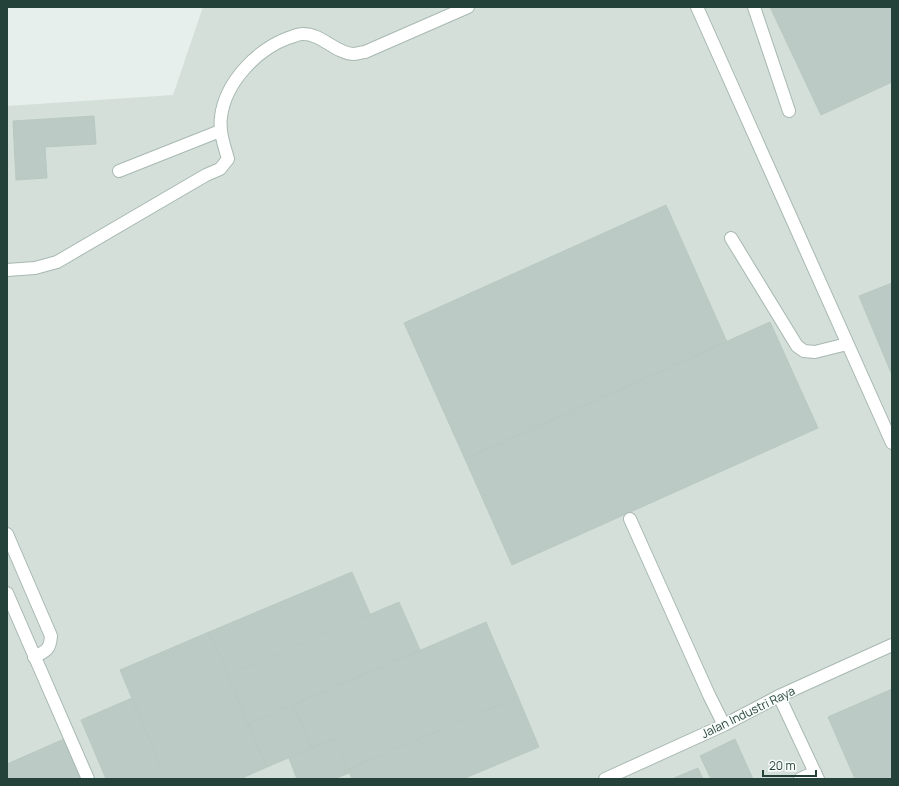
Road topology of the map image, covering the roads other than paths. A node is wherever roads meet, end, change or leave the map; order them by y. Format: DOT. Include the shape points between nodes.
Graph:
graph roads {
  1 [pos="468,7"];
  2 [pos="697,7"];
  3 [pos="754,7"];
  4 [pos="789,111"];
  5 [pos="220,131"];
  6 [pos="118,171"];
  7 [pos="731,238"];
  8 [pos="7,270"];
  9 [pos="847,344"];
  10 [pos="892,443"];
  11 [pos="630,519"];
  12 [pos="7,534"];
  13 [pos="7,593"];
  14 [pos="892,645"];
  15 [pos="34,658"];
  16 [pos="779,696"];
  17 [pos="724,725"];
  18 [pos="817,776"];
  19 [pos="88,779"];
  20 [pos="605,779"];
  21 [pos="800,779"];
  1 -- 5 [label="street" via="365,52 353,54 316,36 301,33 284,40 264,51 245,68 228,91"];
  2 -- 9 [label="street"];
  3 -- 4 [label="street"];
  5 -- 6 [label="street"];
  5 -- 8 [label="street" via="228,159 220,169 57,262 35,268"];
  7 -- 9 [label="street" via="797,346 804,351 815,352"];
  9 -- 10 [label="street"];
  11 -- 17 [label="street"];
  12 -- 15 [label="street" via="50,636 50,646"];
  13 -- 15 [label="street"];
  14 -- 16 [label="street, Jalan Industri Raya"];
  15 -- 19 [label="street"];
  16 -- 17 [label="street, Jalan Industri Raya"];
  16 -- 18 [label="street"];
  17 -- 20 [label="street, Jalan Industri Raya"];
  18 -- 21 [label="street"];
}
